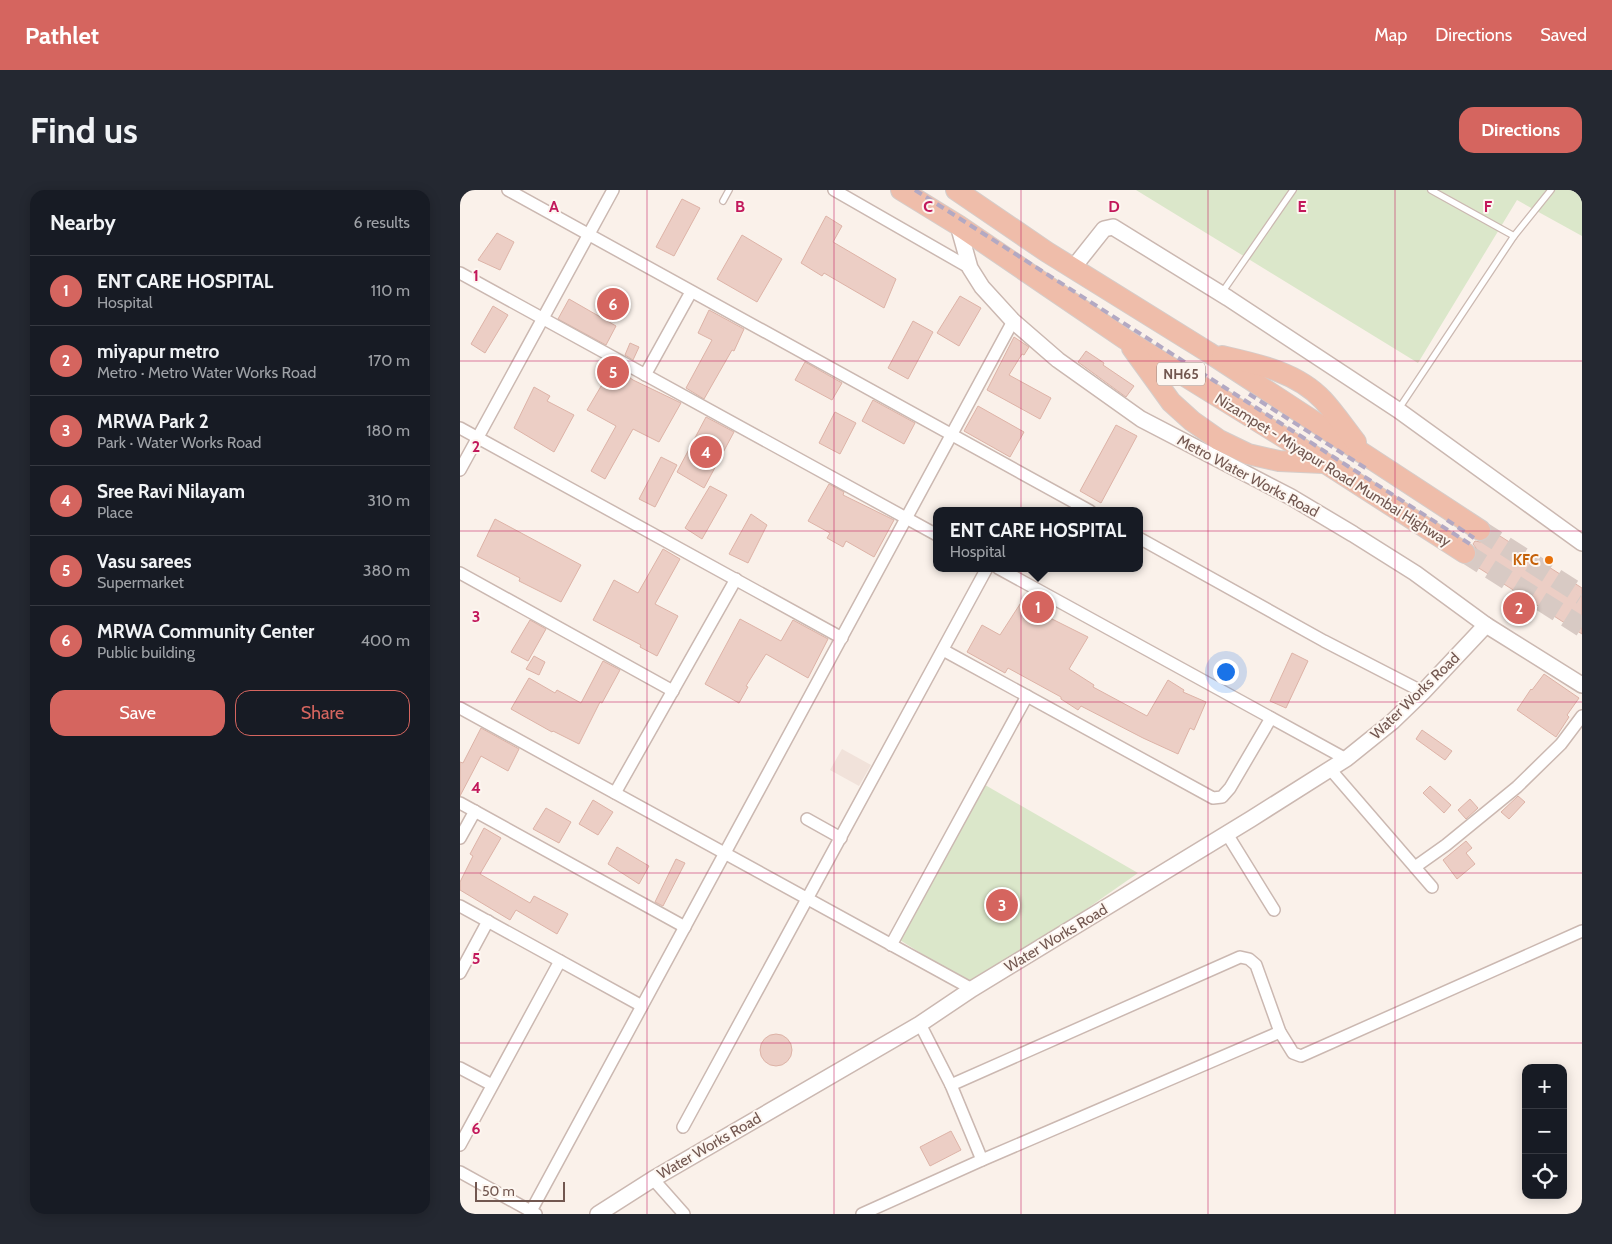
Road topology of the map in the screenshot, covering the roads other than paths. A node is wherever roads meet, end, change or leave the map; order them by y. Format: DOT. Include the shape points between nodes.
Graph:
graph roads {
  1 [pos="508,190"];
  2 [pos="613,190"];
  3 [pos="729,190"];
  4 [pos="834,190"];
  5 [pos="901,190"];
  6 [pos="956,190"];
  7 [pos="1293,190"];
  8 [pos="1431,190"];
  9 [pos="1551,190"];
  10 [pos="723,201"];
  11 [pos="958,225"];
  12 [pos="589,234"];
  13 [pos="1514,236"];
  14 [pos="970,268"];
  15 [pos="1073,268"];
  16 [pos="460,274"];
  17 [pos="691,292"];
  18 [pos="1221,294"];
  19 [pos="543,319"];
  20 [pos="1013,321"];
  21 [pos="1125,339"];
  22 [pos="645,374"];
  23 [pos="1398,410"];
  24 [pos="460,428"];
  25 [pos="952,434"];
  26 [pos="478,438"];
  27 [pos="1325,463"];
  28 [pos="460,470"];
  29 [pos="1083,507"];
  30 [pos="906,518"];
  31 [pos="1480,530"];
  32 [pos="933,533"];
  33 [pos="1143,540"];
  34 [pos="1582,543"];
  35 [pos="1464,553"];
  36 [pos="986,572"];
  37 [pos="1005,572"];
  38 [pos="460,573"];
  39 [pos="736,579"];
  40 [pos="1486,625"];
  41 [pos="842,638"];
  42 [pos="943,650"];
  43 [pos="1582,685"];
  44 [pos="673,691"];
  45 [pos="1423,692"];
  46 [pos="1027,696"];
  47 [pos="460,708"];
  48 [pos="1582,716"];
  49 [pos="1271,718"];
  50 [pos="1346,759"];
  51 [pos="1330,769"];
  52 [pos="615,793"];
  53 [pos="460,803"];
  54 [pos="474,811"];
  55 [pos="807,819"];
  56 [pos="1227,834"];
  57 [pos="460,838"];
  58 [pos="841,838"];
  59 [pos="725,853"];
  60 [pos="1415,868"];
  61 [pos="1432,888"];
  62 [pos="808,899"];
  63 [pos="460,906"];
  64 [pos="1274,910"];
  65 [pos="488,921"];
  66 [pos="685,927"];
  67 [pos="1582,931"];
  68 [pos="891,944"];
  69 [pos="560,961"];
  70 [pos="460,973"];
  71 [pos="972,989"];
  72 [pos="642,1006"];
  73 [pos="920,1024"];
  74 [pos="1280,1032"];
  75 [pos="460,1068"];
  76 [pos="492,1085"];
  77 [pos="951,1085"];
  78 [pos="683,1127"];
  79 [pos="460,1145"];
  80 [pos="982,1160"];
  81 [pos="460,1172"];
  82 [pos="654,1178"];
  83 [pos="534,1213"];
  84 [pos="598,1214"];
  85 [pos="684,1214"];
  86 [pos="862,1214"];
  1 -- 12 [label="street"];
  2 -- 12 [label="street"];
  3 -- 10 [label="lane"];
  4 -- 14 [label="street"];
  5 -- 11 [label="highway, Nizampet - Miyapur Road Mumbai Highway / NH65"];
  6 -- 15 [label="highway, NH65"];
  7 -- 18 [label="lane"];
  8 -- 13 [label="lane"];
  9 -- 13 [label="lane"];
  11 -- 14 [label="street, Metro Water Works Road"];
  11 -- 21 [label="highway, Nizampet - Miyapur Road Mumbai Highway / NH65"];
  12 -- 17 [label="street"];
  12 -- 19 [label="street"];
  13 -- 23 [label="lane"];
  14 -- 20 [label="street, Metro Water Works Road" via="982,287"];
  15 -- 18 [label="street" via="1104,229 1113,227"];
  15 -- 31 [label="highway, Nizampet - Miyapur Road Mumbai Highway / NH65" via="1208,352 1272,368 1295,379 1321,399 1369,458"];
  16 -- 19 [label="street"];
  17 -- 22 [label="street"];
  17 -- 25 [label="street"];
  18 -- 23 [label="street"];
  19 -- 22 [label="street"];
  19 -- 26 [label="street"];
  20 -- 25 [label="street"];
  20 -- 40 [label="street, Metro Water Works Road" via="1058,360 1141,419 1291,497 1353,534 1415,573"];
  21 -- 27 [label="highway, Nizampet - Miyapur Road Mumbai Highway / NH65"];
  21 -- 27 [label="highway" via="1171,402 1219,440 1248,454 1279,461"];
  22 -- 30 [label="street"];
  23 -- 34 [label="street"];
  24 -- 26 [label="street"];
  25 -- 29 [label="street"];
  25 -- 30 [label="street"];
  26 -- 28 [label="street"];
  26 -- 39 [label="street"];
  27 -- 35 [label="highway, Nizampet - Miyapur Road Mumbai Highway / NH65"];
  30 -- 32 [label="street"];
  30 -- 41 [label="street"];
  33 -- 45 [label="street" via="1324,642"];
  36 -- 42 [label="street"];
  37 -- 49 [label="street"];
  38 -- 44 [label="street"];
  39 -- 41 [label="street"];
  39 -- 44 [label="street"];
  40 -- 43 [label="street, Metro Water Works Road"];
  40 -- 45 [label="street, Water Works Road"];
  41 -- 59 [label="street"];
  42 -- 46 [label="street"];
  42 -- 58 [label="street"];
  44 -- 52 [label="street"];
  45 -- 50 [label="street, Water Works Road"];
  46 -- 49 [label="street" via="1213,798 1222,797 1230,788"];
  46 -- 68 [label="street"];
  47 -- 52 [label="street"];
  48 -- 60 [label="street" via="1561,744 1517,787"];
  49 -- 50 [label="street"];
  50 -- 51 [label="street, Water Works Road"];
  51 -- 56 [label="street, Water Works Road"];
  51 -- 60 [label="street"];
  52 -- 59 [label="street"];
  53 -- 54 [label="street"];
  54 -- 57 [label="street"];
  54 -- 66 [label="street"];
  55 -- 58 [label="street"];
  56 -- 64 [label="street"];
  56 -- 71 [label="street, Water Works Road"];
  58 -- 62 [label="street"];
  59 -- 62 [label="street"];
  59 -- 66 [label="street"];
  60 -- 61 [label="street"];
  62 -- 68 [label="street"];
  62 -- 78 [label="street"];
  63 -- 65 [label="street"];
  65 -- 69 [label="street"];
  65 -- 70 [label="street"];
  66 -- 72 [label="street"];
  67 -- 74 [label="street" via="1312,1053 1302,1056 1293,1053"];
  68 -- 71 [label="street"];
  69 -- 72 [label="street"];
  69 -- 76 [label="street"];
  71 -- 73 [label="street, Water Works Road"];
  72 -- 83 [label="street"];
  73 -- 77 [label="street"];
  73 -- 82 [label="street, Water Works Road"];
  74 -- 77 [label="street" via="1256,965 1240,957"];
  74 -- 80 [label="street"];
  75 -- 76 [label="street"];
  76 -- 79 [label="street"];
  77 -- 80 [label="street"];
  80 -- 86 [label="street"];
  81 -- 83 [label="street"];
  82 -- 84 [label="street, Water Works Road"];
  82 -- 85 [label="street"];
}
